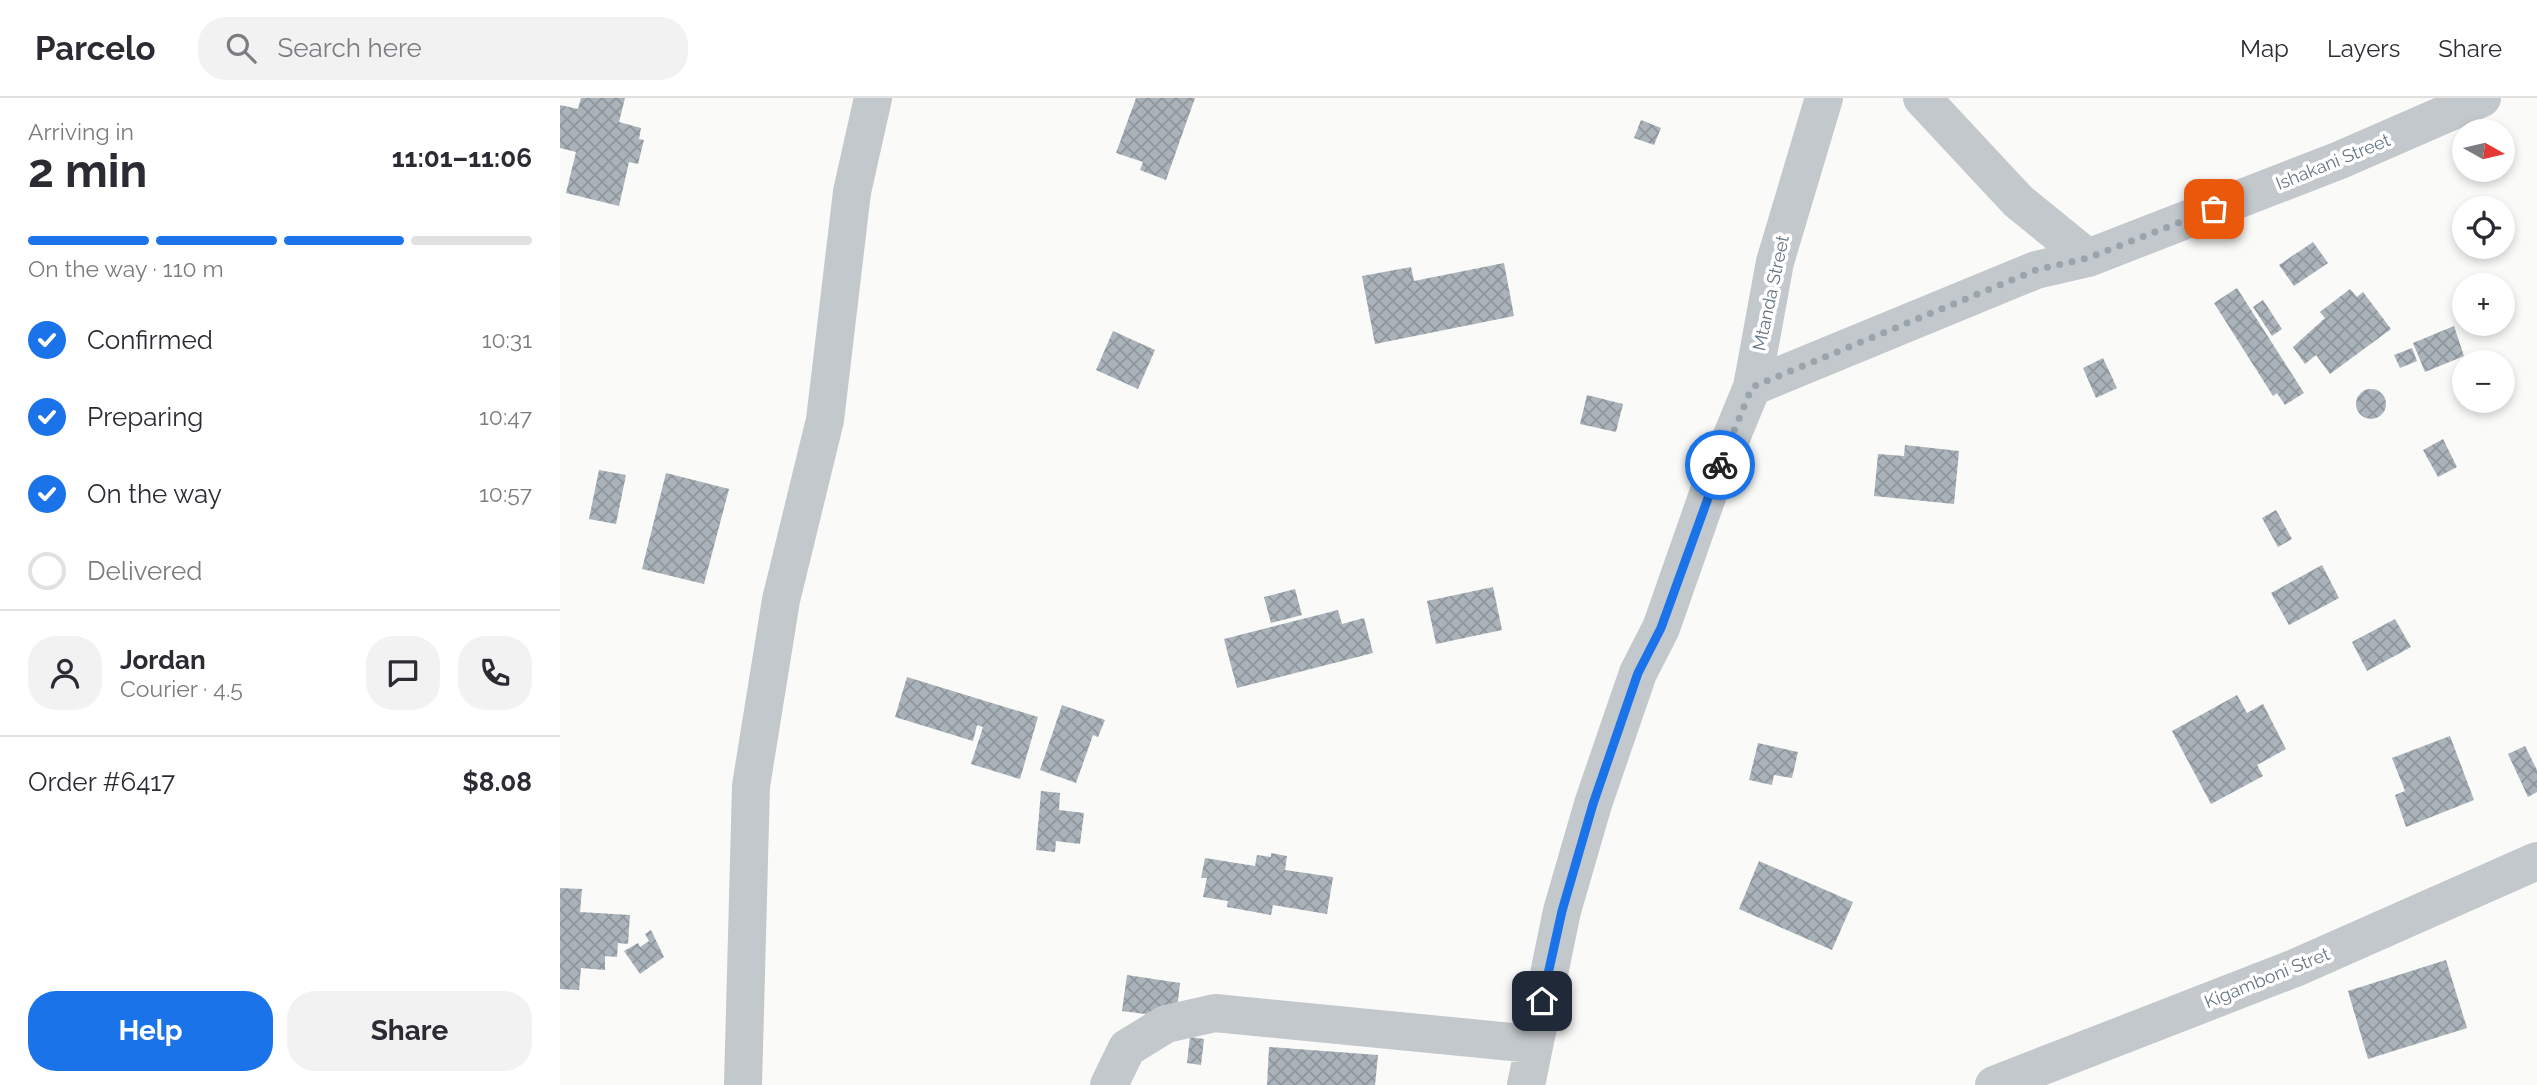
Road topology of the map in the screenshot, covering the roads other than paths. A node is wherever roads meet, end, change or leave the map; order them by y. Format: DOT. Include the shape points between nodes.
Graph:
graph roads {
  1 [pos="873,98"];
  2 [pos="1824,98"];
  3 [pos="1922,98"];
  4 [pos="2482,98"];
  5 [pos="2423,111"];
  6 [pos="2088,258"];
  7 [pos="1752,387"];
  8 [pos="2537,861"];
  9 [pos="1533,1044"];
  10 [pos="743,1085"];
  11 [pos="1109,1085"];
  12 [pos="1526,1085"];
  13 [pos="1994,1085"];
  1 -- 10 [label="street" via="852,192 825,420 782,600 751,786"];
  2 -- 7 [label="street, Mtanda Street" via="1775,262"];
  3 -- 6 [label="street" via="2018,201"];
  4 -- 5 [label="street, Ishakani Street"];
  5 -- 6 [label="street, Ishakani Street" via="2340,160"];
  6 -- 7 [label="street, Ishakani Street" via="2036,270"];
  7 -- 9 [label="street, Mtanda Street" via="1661,628 1638,673 1593,804 1562,911"];
  8 -- 13 [label="street, Kigamboni Stret" via="2295,968"];
  9 -- 11 [label="street" via="1216,1013 1166,1024 1127,1048"];
  9 -- 12 [label="street, Mtanda Street"];
}
